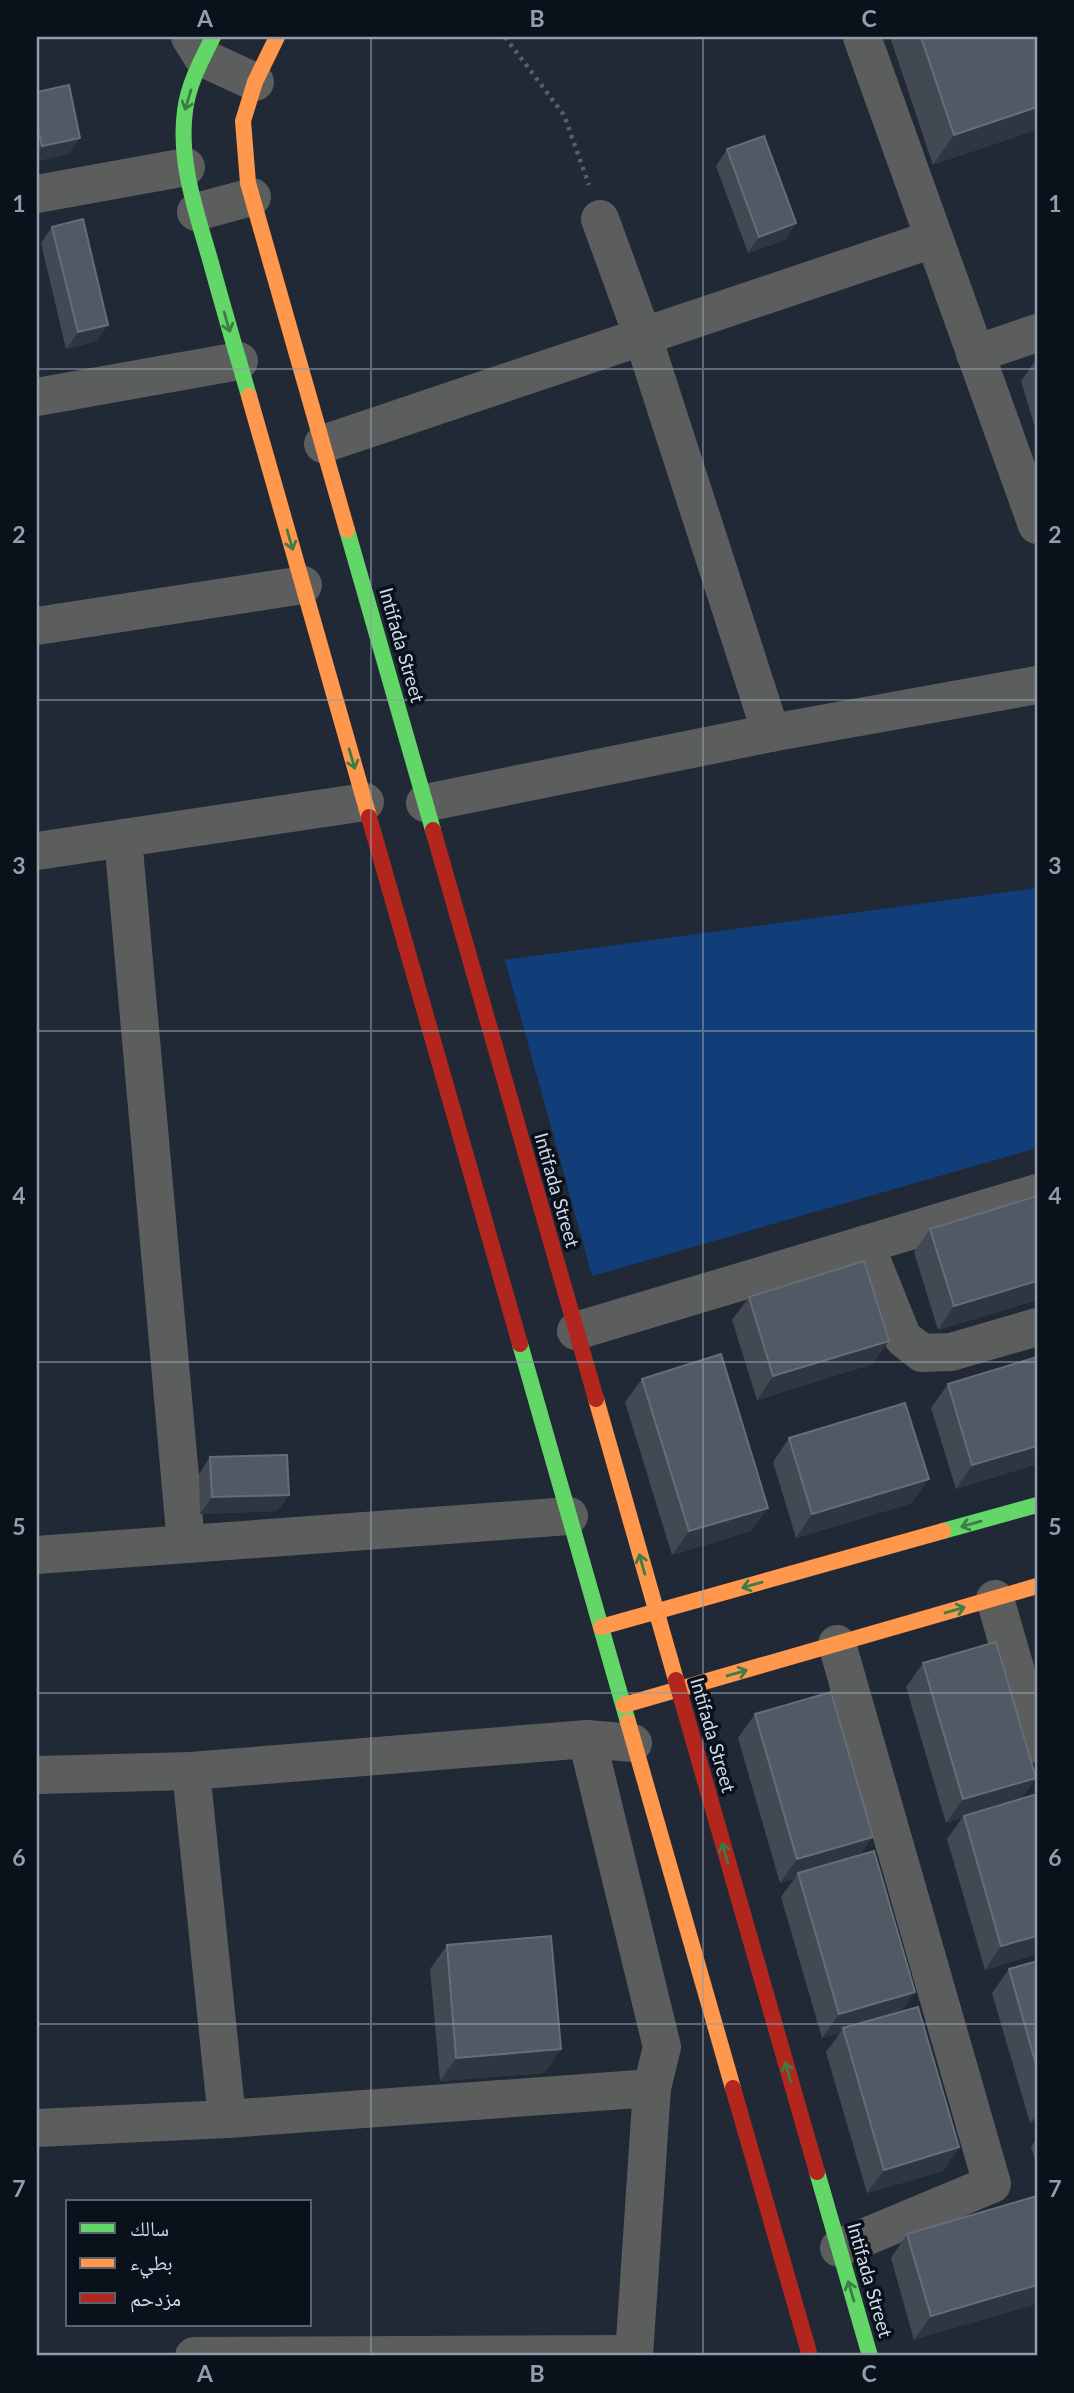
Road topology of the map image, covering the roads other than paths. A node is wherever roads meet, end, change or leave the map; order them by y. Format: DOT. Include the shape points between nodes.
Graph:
graph roads {
  1 [pos="277,37"];
  2 [pos="862,37"];
  3 [pos="202,44"];
  4 [pos="255,82"];
  5 [pos="186,167"];
  6 [pos="37,194"];
  7 [pos="252,197"];
  8 [pos="196,212"];
  9 [pos="600,219"];
  10 [pos="933,239"];
  11 [pos="1037,334"];
  12 [pos="643,337"];
  13 [pos="975,354"];
  14 [pos="239,361"];
  15 [pos="37,397"];
  16 [pos="323,444"];
  17 [pos="1037,525"];
  18 [pos="303,585"];
  19 [pos="37,626"];
  20 [pos="1037,685"];
  21 [pos="771,733"];
  22 [pos="365,802"];
  23 [pos="425,803"];
  24 [pos="123,838"];
  25 [pos="37,851"];
  26 [pos="1037,1193"];
  27 [pos="865,1244"];
  28 [pos="1037,1327"];
  29 [pos="576,1331"];
  30 [pos="1037,1505"];
  31 [pos="569,1516"];
  32 [pos="186,1544"];
  33 [pos="37,1555"];
  34 [pos="1037,1586"];
  35 [pos="995,1598"];
  36 [pos="656,1611"];
  37 [pos="601,1627"];
  38 [pos="837,1644"];
  39 [pos="678,1690"];
  40 [pos="624,1705"];
  41 [pos="587,1739"];
  42 [pos="633,1743"];
  43 [pos="1037,1744"];
  44 [pos="191,1771"];
  45 [pos="37,1775"];
  46 [pos="652,2088"];
  47 [pos="227,2119"];
  48 [pos="37,2128"];
  49 [pos="839,2248"];
  50 [pos="634,2355"];
  51 [pos="194,2356"];
  52 [pos="810,2356"];
  53 [pos="870,2356"];
  1 -- 4 [label="main road, Intifada Street"];
  2 -- 10 [label="street"];
  3 -- 4 [label="street"];
  3 -- 5 [label="main road, one-way" via="185,109"];
  4 -- 7 [label="main road, Intifada Street" via="243,121"];
  5 -- 6 [label="street"];
  5 -- 8 [label="main road"];
  7 -- 8 [label="street"];
  7 -- 16 [label="main road, Intifada Street"];
  8 -- 14 [label="main road, one-way"];
  9 -- 12 [label="street"];
  10 -- 12 [label="street"];
  10 -- 13 [label="street"];
  11 -- 13 [label="street"];
  12 -- 16 [label="street"];
  12 -- 21 [label="street"];
  13 -- 17 [label="street"];
  14 -- 15 [label="street"];
  14 -- 18 [label="main road, one-way"];
  16 -- 23 [label="main road, Intifada Street"];
  18 -- 19 [label="street"];
  18 -- 22 [label="main road, one-way"];
  20 -- 21 [label="street"];
  21 -- 23 [label="street"];
  22 -- 24 [label="street"];
  22 -- 31 [label="main road"];
  23 -- 29 [label="main road, Intifada Street"];
  24 -- 25 [label="street"];
  24 -- 32 [label="street"];
  26 -- 27 [label="street"];
  27 -- 28 [label="street" via="903,1338 922,1353 951,1352"];
  27 -- 29 [label="street"];
  36 -- 29 [label="main road, Intifada Street, one-way"];
  30 -- 36 [label="main road, one-way"];
  31 -- 32 [label="street"];
  31 -- 37 [label="main road"];
  32 -- 33 [label="street"];
  34 -- 35 [label="main road"];
  38 -- 35 [label="main road, one-way"];
  35 -- 43 [label="street"];
  36 -- 37 [label="main road"];
  36 -- 39 [label="main road, Intifada Street"];
  37 -- 40 [label="main road"];
  39 -- 38 [label="main road, one-way"];
  38 -- 49 [label="street" via="992,2184"];
  39 -- 40 [label="main road"];
  49 -- 39 [label="main road, Intifada Street, one-way"];
  40 -- 42 [label="main road"];
  41 -- 42 [label="street"];
  41 -- 44 [label="street"];
  41 -- 46 [label="street" via="662,2047"];
  42 -- 52 [label="main road"];
  44 -- 45 [label="street"];
  44 -- 47 [label="street"];
  46 -- 47 [label="street"];
  46 -- 50 [label="street"];
  47 -- 48 [label="street"];
  53 -- 49 [label="main road, Intifada Street, one-way"];
  50 -- 51 [label="street"];
}
